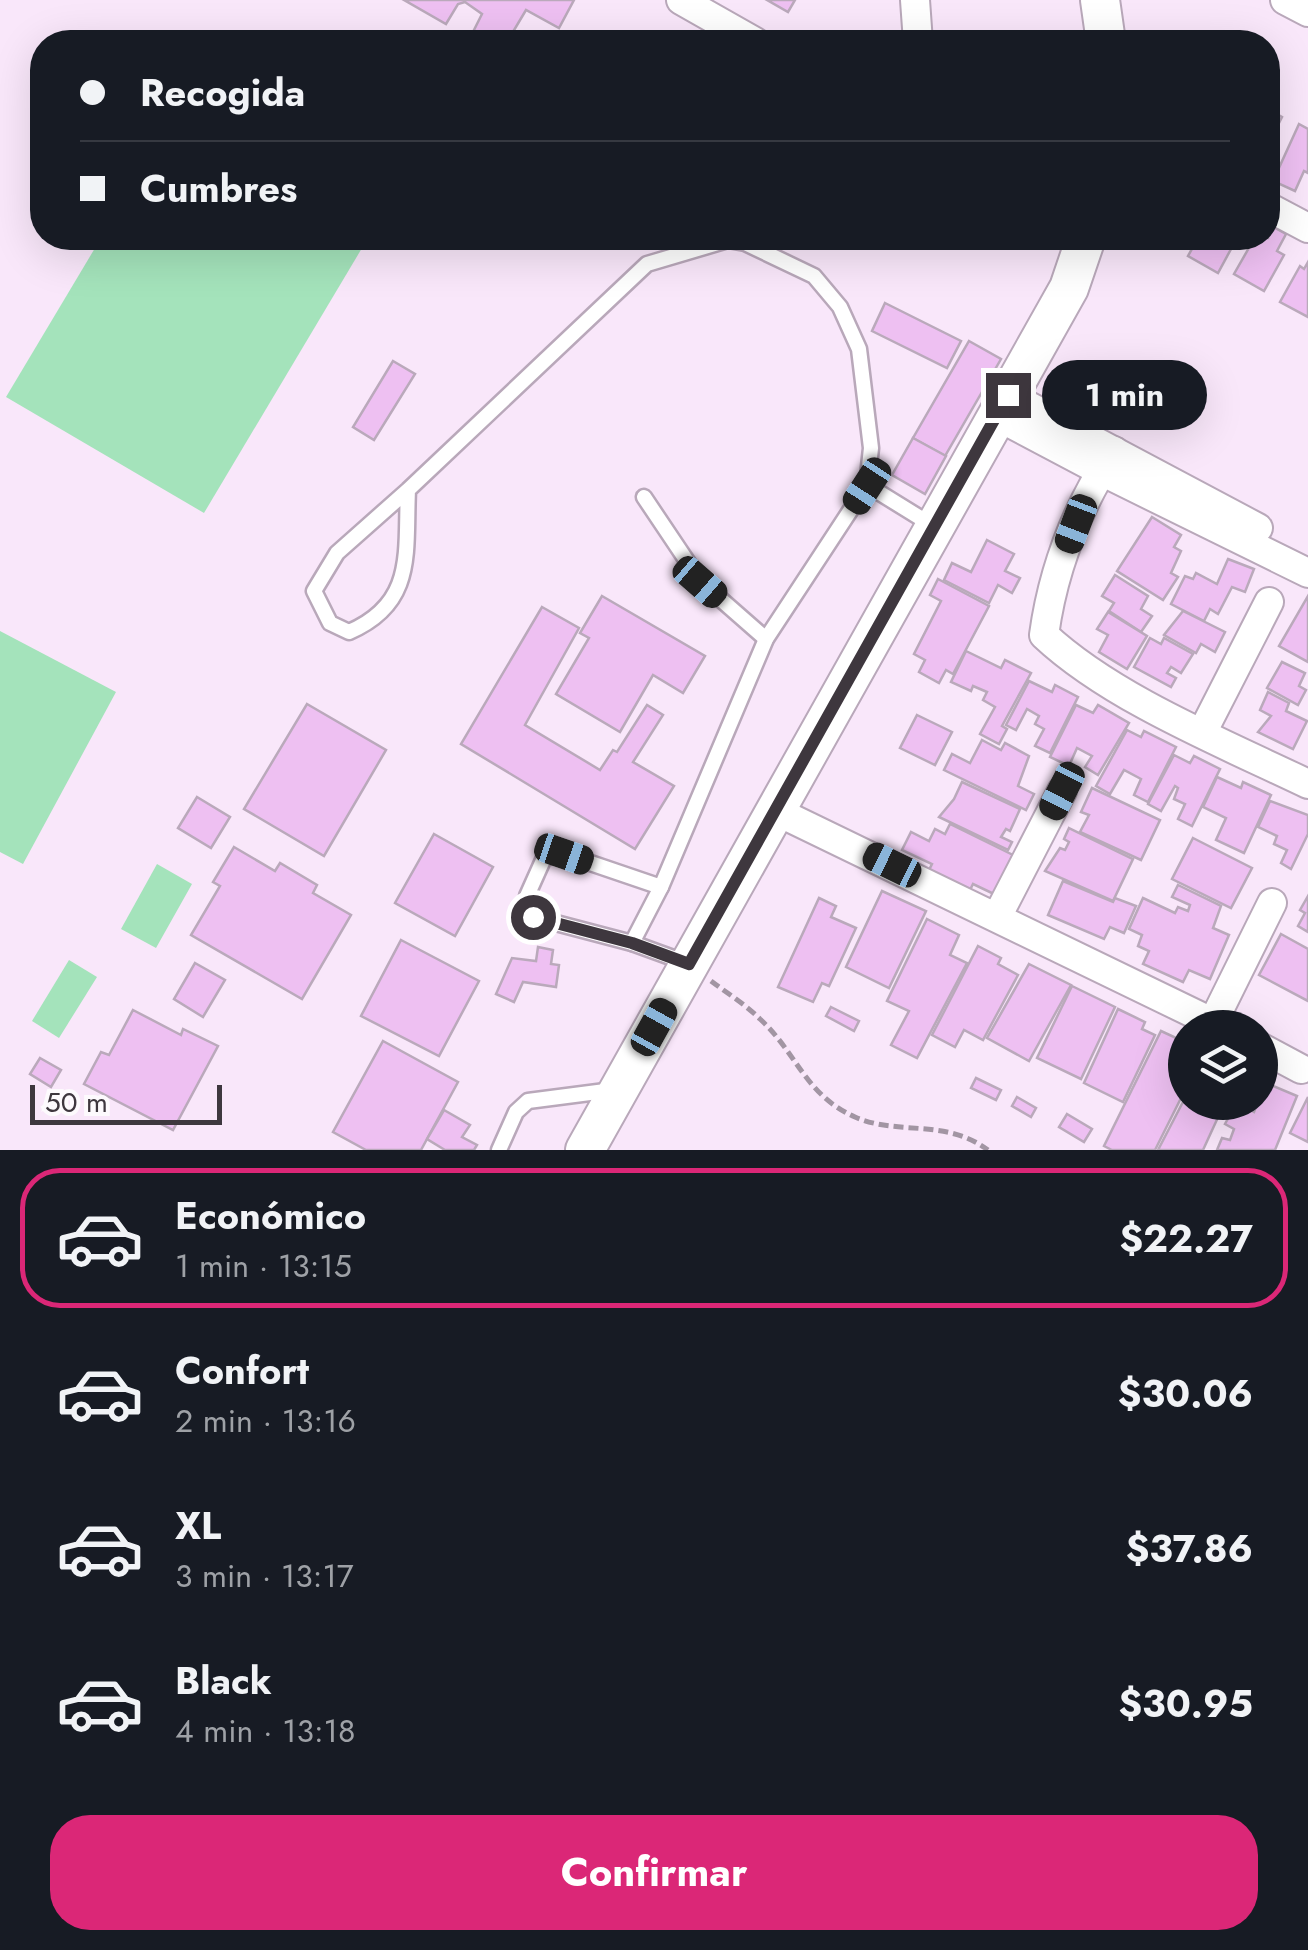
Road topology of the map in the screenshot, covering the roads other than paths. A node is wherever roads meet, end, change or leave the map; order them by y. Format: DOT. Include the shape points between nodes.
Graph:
graph roads {
  1 [pos="681,0"];
  2 [pos="915,0"];
  3 [pos="1100,0"];
  4 [pos="1284,0"];
  5 [pos="1308,12"];
  6 [pos="734,30"];
  7 [pos="917,30"];
  8 [pos="1104,30"];
  9 [pos="1280,213"];
  10 [pos="1308,228"];
  11 [pos="694,250"];
  12 [pos="759,250"];
  13 [pos="1082,250"];
  14 [pos="1003,406"];
  15 [pos="1107,461"];
  16 [pos="867,486"];
  17 [pos="408,490"];
  18 [pos="644,496"];
  19 [pos="935,527"];
  20 [pos="1298,558"];
  21 [pos="1269,602"];
  22 [pos="766,639"];
  23 [pos="1202,733"];
  24 [pos="1308,784"];
  25 [pos="1062,791"];
  26 [pos="774,810"];
  27 [pos="662,887"];
  28 [pos="1272,903"];
  29 [pos="997,917"];
  30 [pos="632,943"];
  31 [pos="689,964"];
  32 [pos="1187,1010"];
  33 [pos="1225,1010"];
  34 [pos="1278,1057"];
  35 [pos="1301,1069"];
  36 [pos="619,1089"];
  37 [pos="499,1150"];
  38 [pos="585,1150"];
  1 -- 6 [label="street"];
  2 -- 7 [label="street"];
  3 -- 8 [label="street"];
  4 -- 5 [label="street"];
  9 -- 10 [label="street"];
  11 -- 17 [label="lane" via="646,264"];
  12 -- 16 [label="lane" via="814,276 840,307 858,349 870,448"];
  13 -- 14 [label="street" via="1069,288"];
  14 -- 15 [label="street"];
  14 -- 19 [label="street"];
  15 -- 20 [label="street"];
  15 -- 23 [label="street" via="1088,489 1050,593 1044,635 1075,664"];
  16 -- 19 [label="lane"];
  16 -- 22 [label="lane"];
  17 -- 17 [label="lane" via="338,552 314,591 330,623 349,632 392,600 404,577"];
  18 -- 22 [label="lane" via="700,582"];
  19 -- 26 [label="street"];
  21 -- 23 [label="street"];
  22 -- 27 [label="lane"];
  23 -- 24 [label="street"];
  25 -- 29 [label="street"];
  26 -- 29 [label="street"];
  26 -- 31 [label="street"];
  27 -- 30 [label="lane"];
  27 -- 30 [label="lane" via="564,854 544,858 527,896 533,917"];
  28 -- 33 [label="street"];
  29 -- 32 [label="street"];
  30 -- 31 [label="lane"];
  31 -- 36 [label="street"];
  34 -- 35 [label="street"];
  36 -- 37 [label="lane" via="528,1101"];
  36 -- 38 [label="street"];
}
